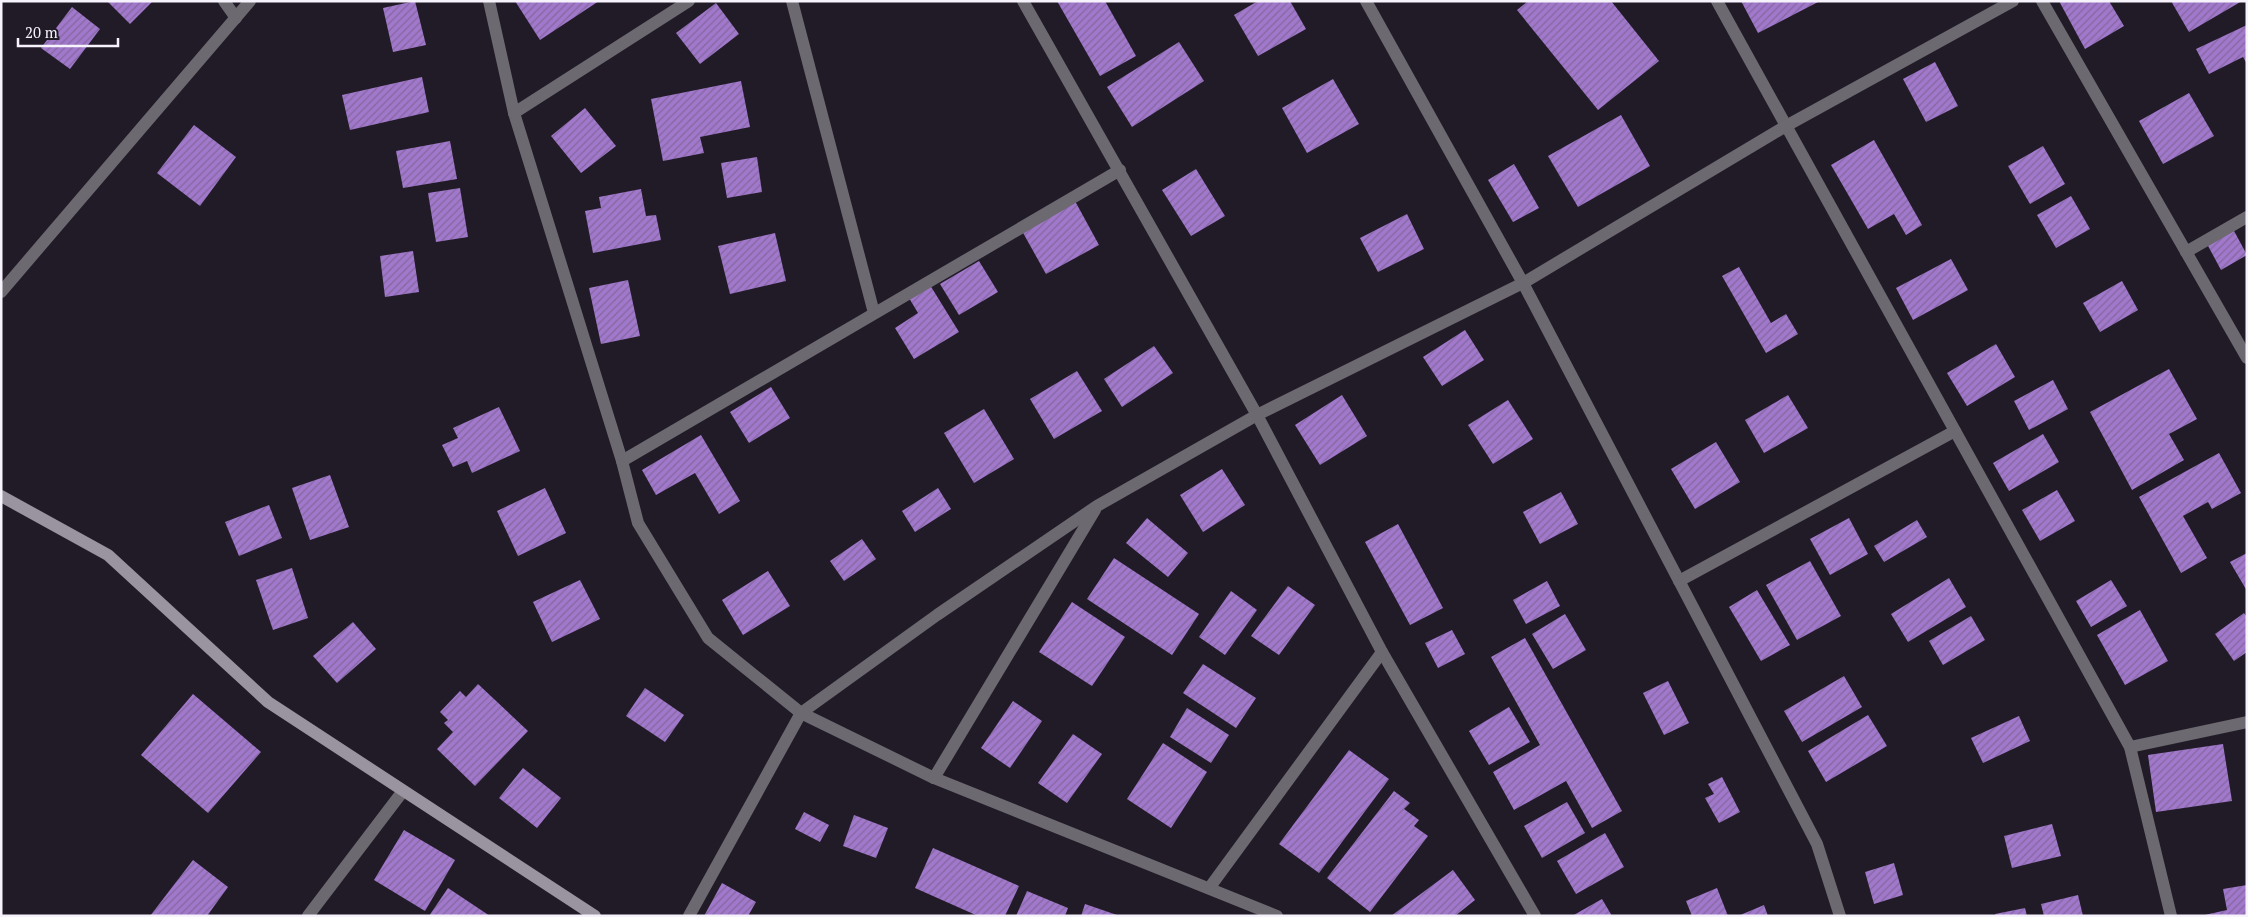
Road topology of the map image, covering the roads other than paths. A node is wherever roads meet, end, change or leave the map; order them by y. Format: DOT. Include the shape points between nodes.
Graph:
graph roads {
  1 [pos="224,1"];
  2 [pos="250,1"];
  3 [pos="489,1"];
  4 [pos="689,1"];
  5 [pos="792,1"];
  6 [pos="1023,1"];
  7 [pos="1366,1"];
  8 [pos="1717,1"];
  9 [pos="2013,1"];
  10 [pos="2042,1"];
  11 [pos="236,18"];
  12 [pos="514,113"];
  13 [pos="1786,126"];
  14 [pos="1120,170"];
  15 [pos="2247,218"];
  16 [pos="2186,252"];
  17 [pos="1524,283"];
  18 [pos="1,292"];
  19 [pos="874,314"];
  20 [pos="2247,358"];
  21 [pos="1257,415"];
  22 [pos="1955,431"];
  23 [pos="622,461"];
  24 [pos="1,496"];
  25 [pos="1097,506"];
  26 [pos="1679,581"];
  27 [pos="1382,652"];
  28 [pos="801,713"];
  29 [pos="2247,722"];
  30 [pos="2130,747"];
  31 [pos="934,778"];
  32 [pos="403,790"];
  33 [pos="1210,887"];
  34 [pos="308,916"];
  35 [pos="595,916"];
  36 [pos="689,916"];
  37 [pos="1277,916"];
  38 [pos="1535,916"];
  39 [pos="1840,916"];
  40 [pos="2170,916"];
  1 -- 11 [label="street"];
  2 -- 11 [label="street"];
  3 -- 12 [label="street"];
  4 -- 12 [label="street"];
  5 -- 19 [label="street"];
  6 -- 14 [label="street"];
  7 -- 17 [label="street"];
  8 -- 13 [label="street"];
  9 -- 13 [label="street"];
  10 -- 16 [label="street"];
  11 -- 18 [label="street"];
  12 -- 23 [label="street"];
  13 -- 17 [label="street"];
  13 -- 22 [label="street"];
  14 -- 19 [label="street"];
  14 -- 21 [label="street"];
  15 -- 16 [label="street"];
  16 -- 20 [label="street"];
  17 -- 21 [label="street"];
  17 -- 26 [label="street"];
  19 -- 23 [label="street"];
  21 -- 25 [label="street"];
  21 -- 27 [label="street"];
  22 -- 26 [label="street"];
  22 -- 30 [label="street"];
  23 -- 28 [label="street" via="638,523 708,638"];
  24 -- 32 [label="street" via="108,555 268,702"];
  25 -- 28 [label="street"];
  25 -- 31 [label="street"];
  26 -- 39 [label="street" via="1817,844"];
  27 -- 33 [label="street"];
  27 -- 38 [label="street"];
  28 -- 31 [label="street"];
  28 -- 36 [label="street"];
  29 -- 30 [label="street"];
  30 -- 40 [label="street"];
  31 -- 33 [label="street"];
  32 -- 34 [label="street"];
  32 -- 35 [label="street"];
  33 -- 37 [label="street"];
}
